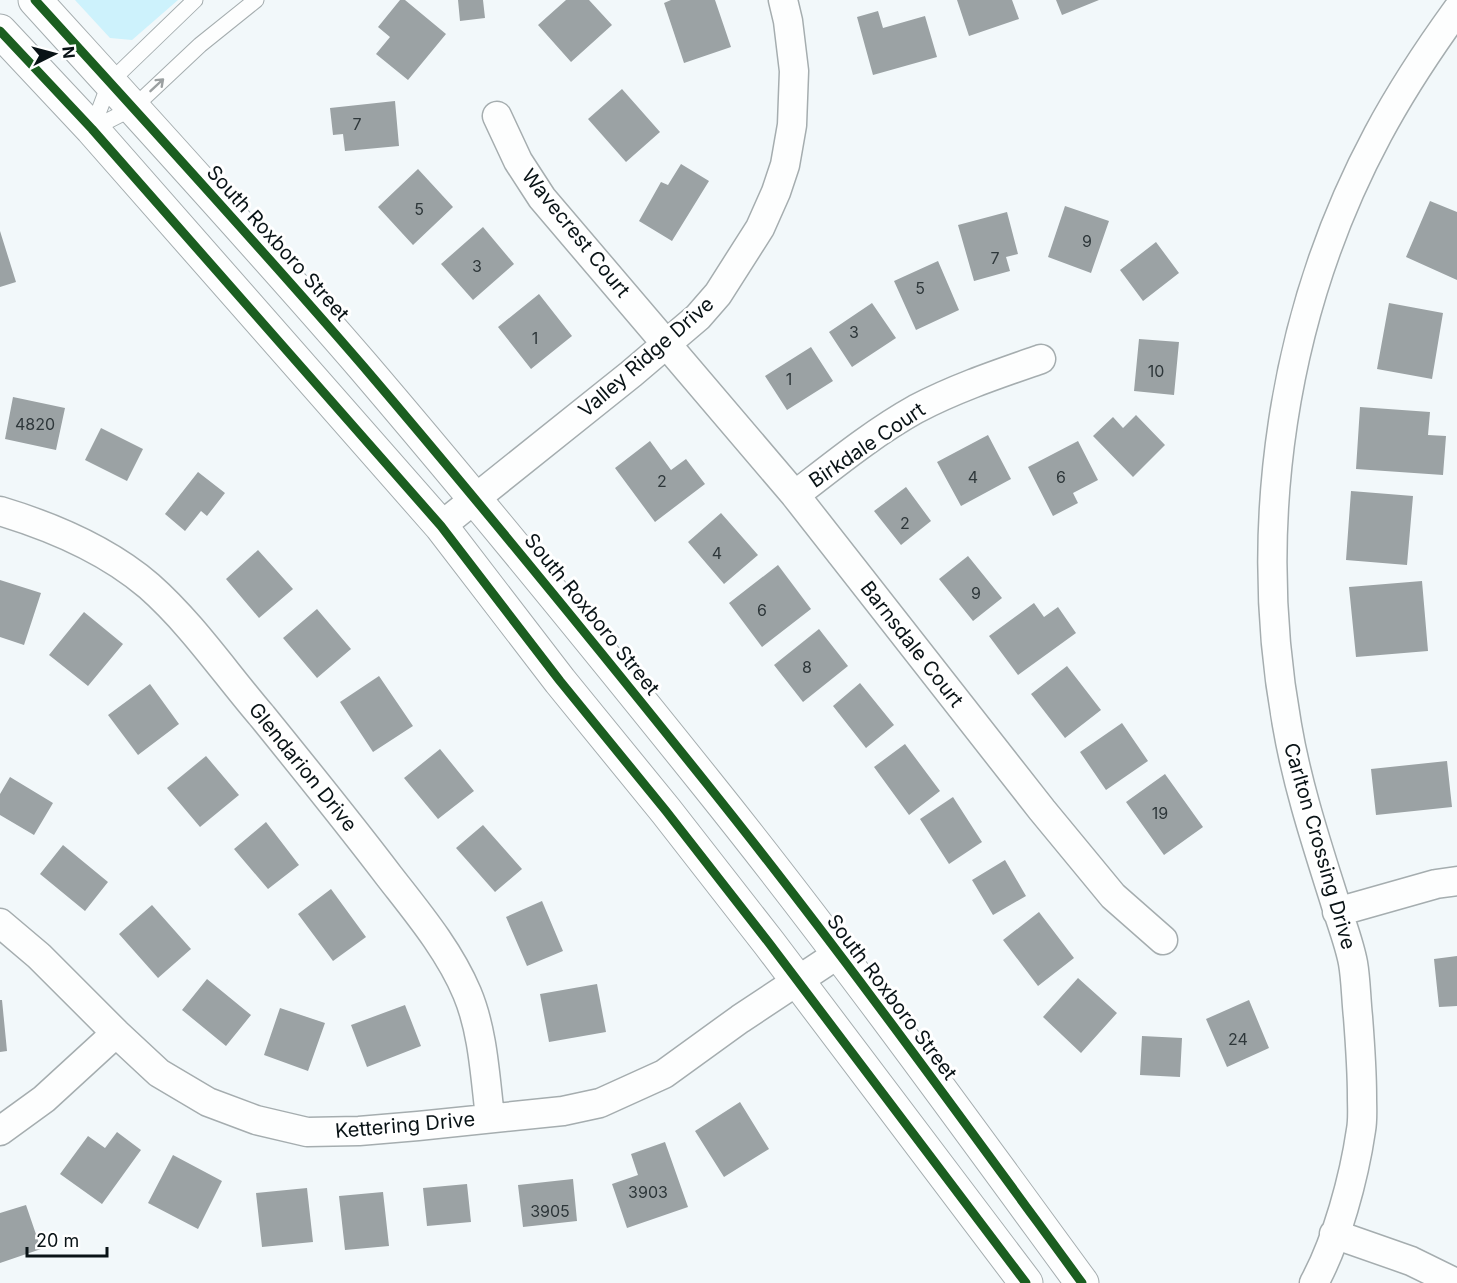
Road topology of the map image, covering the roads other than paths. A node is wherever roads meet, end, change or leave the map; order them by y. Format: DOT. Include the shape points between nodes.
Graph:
graph roads {
  1 [pos="35,0"];
  2 [pos="195,0"];
  3 [pos="256,0"];
  4 [pos="783,0"];
  5 [pos="1457,10"];
  6 [pos="0,31"];
  7 [pos="110,82"];
  8 [pos="133,108"];
  9 [pos="497,116"];
  10 [pos="92,129"];
  11 [pos="666,343"];
  12 [pos="1041,359"];
  13 [pos="795,495"];
  14 [pos="475,499"];
  15 [pos="0,511"];
  16 [pos="441,526"];
  17 [pos="1457,881"];
  18 [pos="1337,912"];
  19 [pos="0,923"];
  20 [pos="1163,940"];
  21 [pos="838,954"];
  22 [pos="798,981"];
  23 [pos="116,1033"];
  24 [pos="490,1117"];
  25 [pos="0,1131"];
  26 [pos="1334,1234"];
  27 [pos="1026,1283"];
  28 [pos="1082,1283"];
  29 [pos="1314,1283"];
  30 [pos="1456,1283"];
  1 -- 7 [label="street, South Roxboro Street"];
  2 -- 7 [label="lane"];
  8 -- 3 [label="lane, one-way" via="200,45"];
  4 -- 11 [label="street, Valley Ridge Drive" via="794,72 792,125 776,192 760,228 718,294 698,317"];
  5 -- 18 [label="street, Carlton Crossing Drive" via="1377,135 1342,211 1304,324 1281,429 1273,505 1272,584 1277,660 1304,800"];
  6 -- 10 [label="street"];
  7 -- 8 [label="street, South Roxboro Street"];
  7 -- 10 [label="lane"];
  8 -- 10 [label="lane"];
  8 -- 14 [label="street, South Roxboro Street" via="361,364"];
  9 -- 11 [label="street, Wavecrest Court" via="518,161 542,198"];
  10 -- 16 [label="street"];
  11 -- 13 [label="street, Barnsdale Court"];
  11 -- 14 [label="street, Valley Ridge Drive"];
  12 -- 13 [label="street, Birkdale Court" via="966,385 915,410 868,439"];
  13 -- 20 [label="street, Barnsdale Court" via="1113,897"];
  14 -- 16 [label="street, Valley Ridge Drive"];
  14 -- 21 [label="street, South Roxboro Street" via="709,786"];
  15 -- 24 [label="street, Glendarion Drive" via="40,523 94,548 148,586 187,625 324,791 426,924 459,976 478,1032"];
  16 -- 22 [label="street"];
  17 -- 18 [label="street"];
  18 -- 26 [label="street, Carlton Crossing Drive" via="1353,964 1362,1059 1362,1128"];
  19 -- 23 [label="street, Kettering Drive"];
  21 -- 22 [label="street, Kettering Drive"];
  21 -- 28 [label="street, South Roxboro Street"];
  22 -- 24 [label="street, Kettering Drive" via="664,1074 621,1094 563,1111"];
  22 -- 27 [label="street"];
  23 -- 24 [label="street, Kettering Drive" via="159,1073 208,1102 255,1120 307,1132 359,1131"];
  23 -- 25 [label="street" via="44,1099"];
  26 -- 29 [label="street, Carlton Crossing Drive"];
  26 -- 30 [label="street" via="1411,1261"];
}
